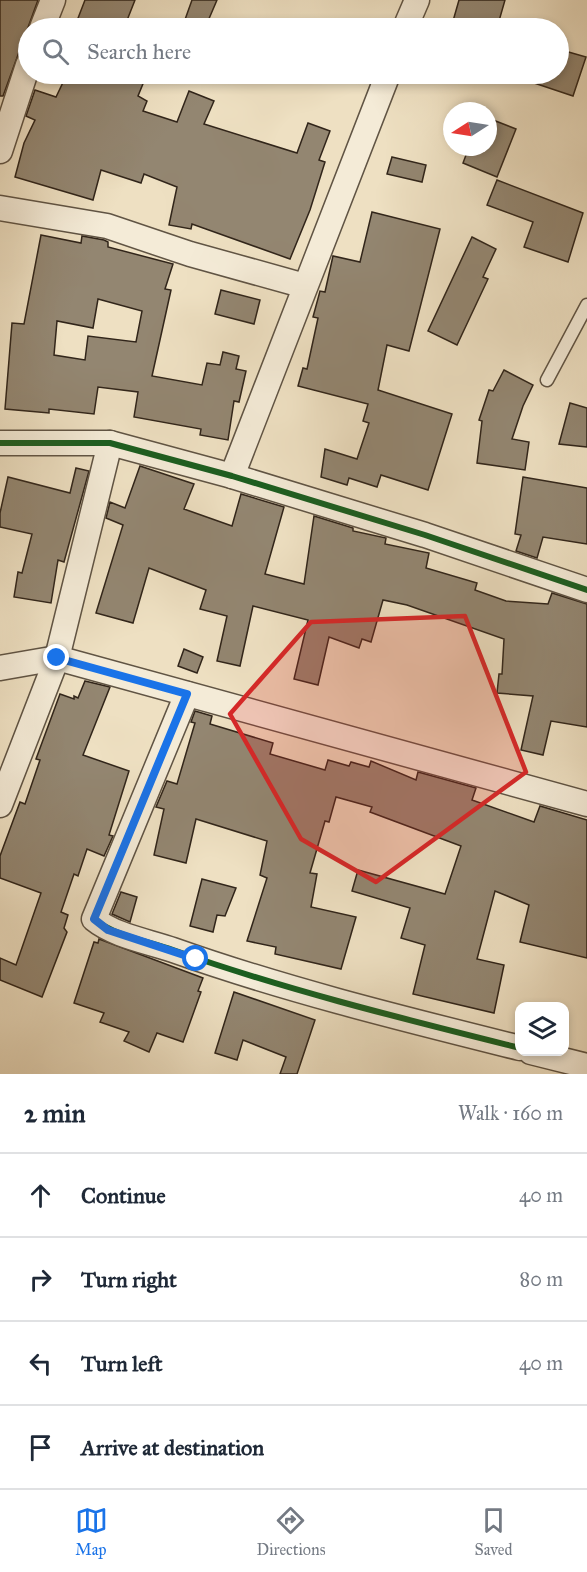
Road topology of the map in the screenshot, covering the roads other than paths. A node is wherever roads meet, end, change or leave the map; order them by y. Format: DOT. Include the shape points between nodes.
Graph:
graph roads {
  1 [pos="53,0"];
  2 [pos="417,0"];
  3 [pos="46,18"];
  4 [pos="409,18"];
  5 [pos="22,84"];
  6 [pos="384,84"];
  7 [pos="0,151"];
  8 [pos="0,208"];
  9 [pos="304,286"];
  10 [pos="587,305"];
  11 [pos="547,380"];
  12 [pos="0,443"];
  13 [pos="110,443"];
  14 [pos="232,476"];
  15 [pos="587,590"];
  16 [pos="57,658"];
  17 [pos="0,668"];
  18 [pos="187,694"];
  19 [pos="587,804"];
  20 [pos="0,805"];
  21 [pos="515,1047"];
  22 [pos="547,1056"];
  23 [pos="587,1066"];
  1 -- 3 [label="street"];
  2 -- 4 [label="street"];
  5 -- 7 [label="street"];
  6 -- 9 [label="street"];
  8 -- 9 [label="street" via="107,226"];
  9 -- 14 [label="street"];
  10 -- 11 [label="lane"];
  12 -- 13 [label="street"];
  13 -- 14 [label="street"];
  13 -- 16 [label="street"];
  14 -- 15 [label="street"];
  16 -- 17 [label="street"];
  16 -- 18 [label="street"];
  16 -- 20 [label="street"];
  18 -- 19 [label="street"];
  18 -- 21 [label="street" via="94,919 108,930 196,959 387,1015"];
  22 -- 23 [label="street"];
}
